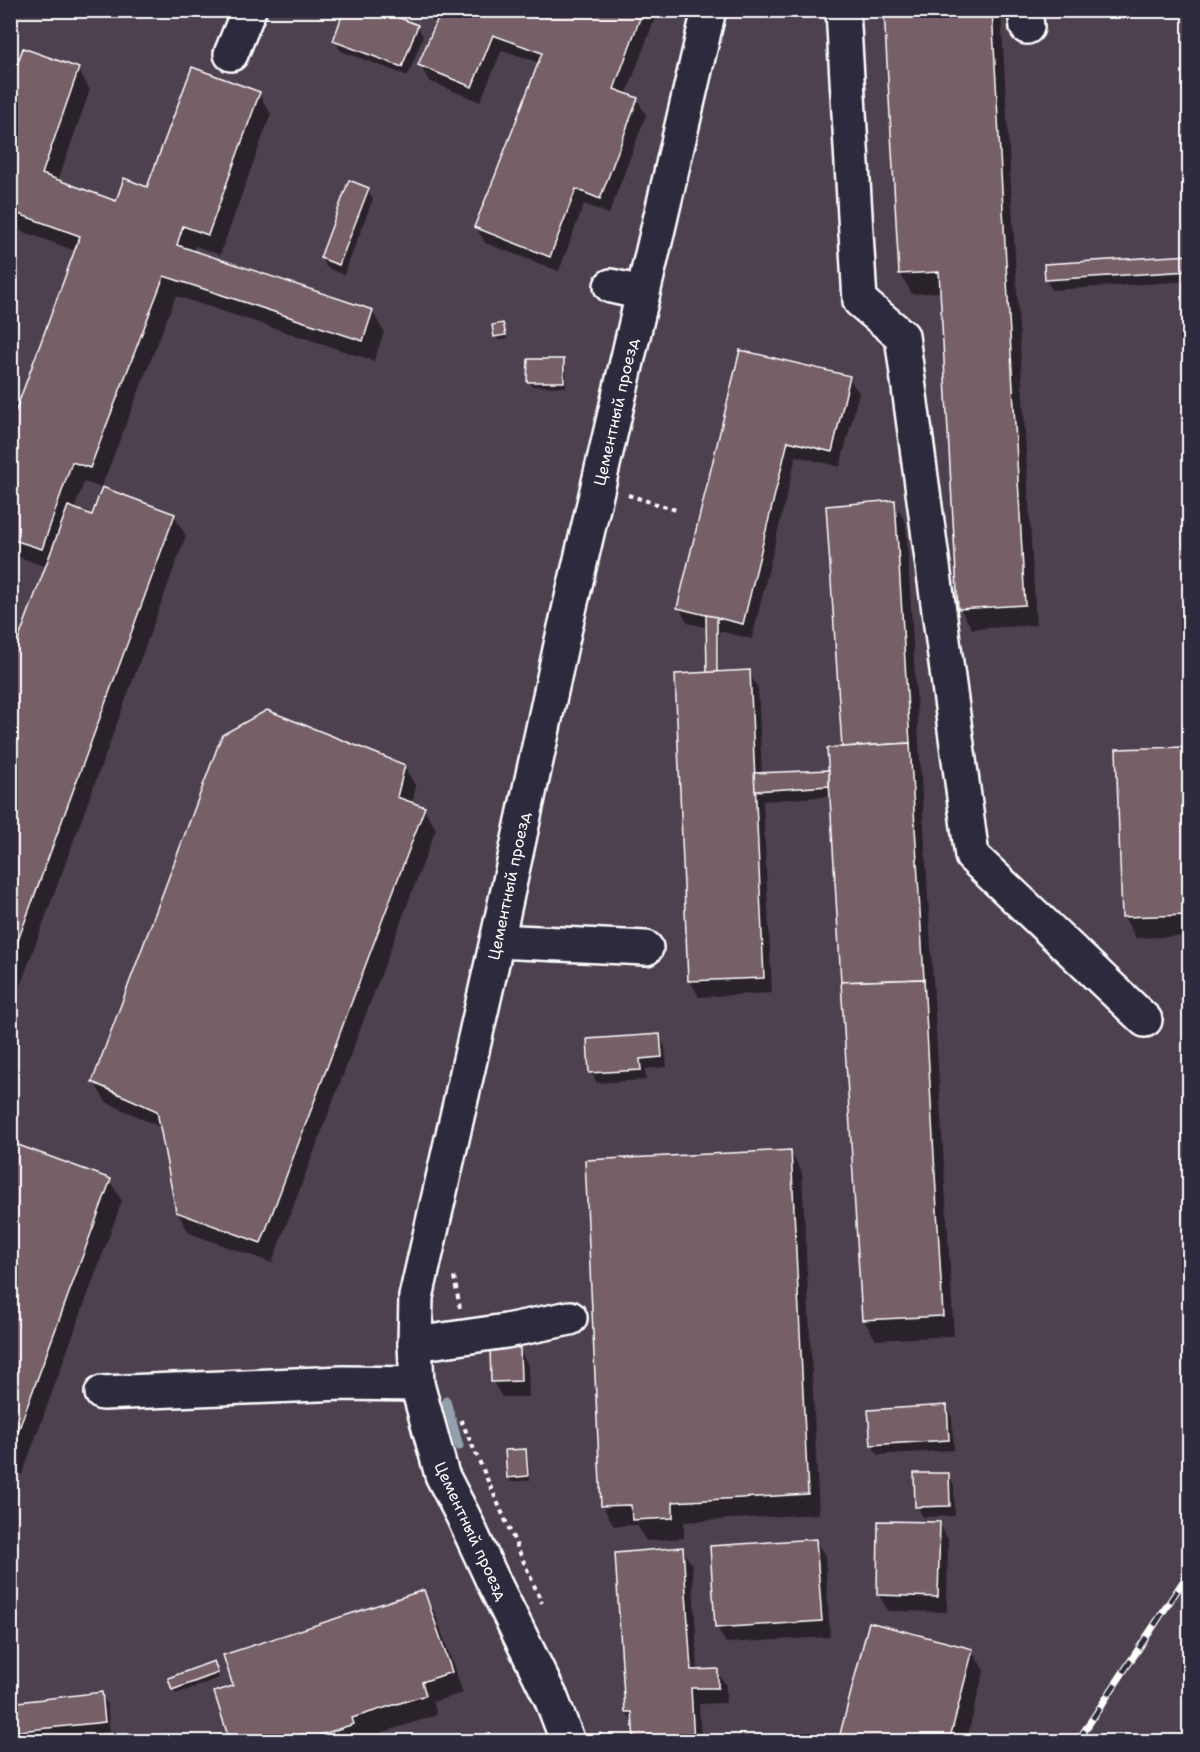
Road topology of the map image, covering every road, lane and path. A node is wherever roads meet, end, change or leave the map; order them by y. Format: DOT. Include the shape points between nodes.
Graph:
graph roads {
  1 [pos="249,10"];
  2 [pos="709,10"];
  3 [pos="843,10"];
  4 [pos="231,54"];
  5 [pos="610,285"];
  6 [pos="642,293"];
  7 [pos="622,492"];
  8 [pos="676,510"];
  9 [pos="497,941"];
  10 [pos="646,948"];
  11 [pos="1145,1020"];
  12 [pos="570,1318"];
  13 [pos="415,1344"];
  14 [pos="417,1384"];
  15 [pos="102,1393"];
  16 [pos="460,1419"];
  17 [pos="543,1606"];
  18 [pos="598,1731"];
  19 [pos="568,1742"];
  20 [pos="603,1742"];
  1 -- 4 [label="street"];
  2 -- 6 [label="street, Цементный проезд"];
  3 -- 11 [label="street" via="860,301 902,336 972,855"];
  5 -- 6 [label="street"];
  6 -- 9 [label="street, Цементный проезд"];
  7 -- 8 [label="path"];
  9 -- 10 [label="street"];
  9 -- 13 [label="street, Цементный проезд" via="416,1297"];
  12 -- 13 [label="street"];
  13 -- 14 [label="street, Цементный проезд"];
  14 -- 15 [label="street" via="343,1383"];
  14 -- 19 [label="street, Цементный проезд" via="442,1475 551,1698"];
  16 -- 17 [label="path"];
  18 -- 20 [label="path"];
}
